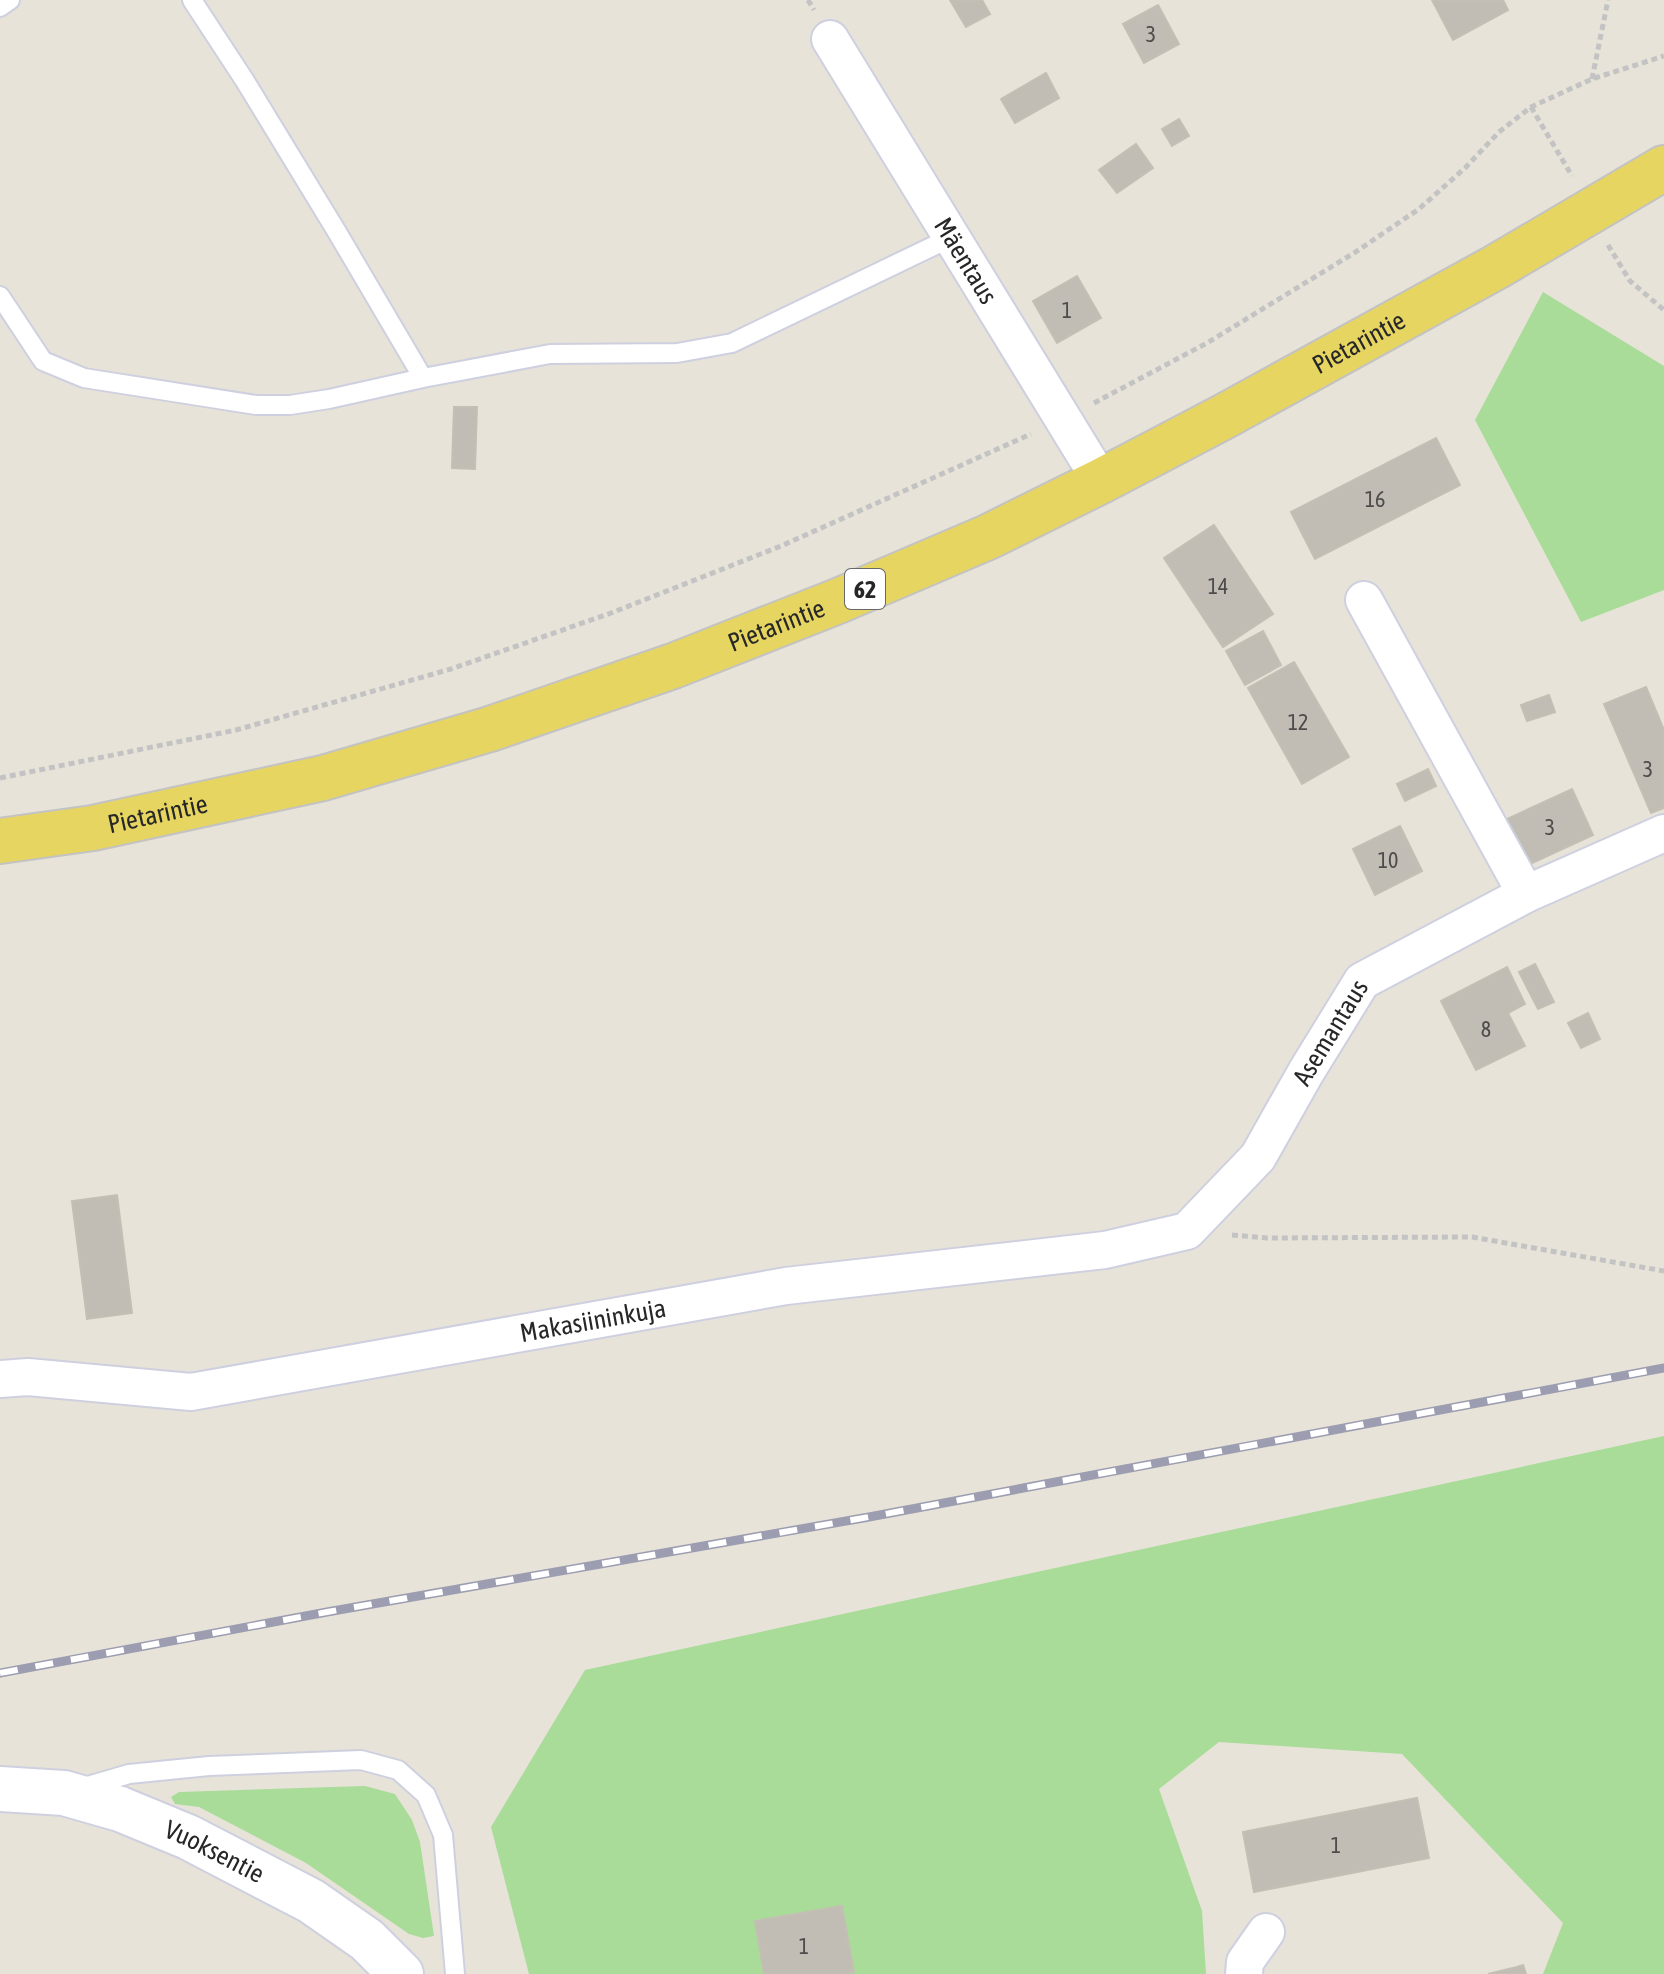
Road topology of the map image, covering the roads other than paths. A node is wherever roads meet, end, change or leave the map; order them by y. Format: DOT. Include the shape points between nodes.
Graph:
graph roads {
  1 [pos="10,0"];
  2 [pos="192,0"];
  3 [pos="0,7"];
  4 [pos="830,39"];
  5 [pos="1664,168"];
  6 [pos="950,238"];
  7 [pos="0,296"];
  8 [pos="423,378"];
  9 [pos="1101,481"];
  10 [pos="1364,600"];
  11 [pos="1664,833"];
  12 [pos="0,841"];
  13 [pos="1526,894"];
  14 [pos="1187,1231"];
  15 [pos="0,1379"];
  16 [pos="0,1789"];
  17 [pos="64,1793"];
  18 [pos="1266,1932"];
  19 [pos="401,1974"];
  20 [pos="455,1974"];
  21 [pos="1244,1974"];
  1 -- 3 [label="lane"];
  2 -- 8 [label="lane"];
  4 -- 6 [label="street, Mäentaus"];
  5 -- 9 [label="main road, Pietarintie / 62" via="1482,275"];
  6 -- 8 [label="lane" via="732,343 677,353 550,354"];
  6 -- 9 [label="street, Mäentaus"];
  7 -- 8 [label="lane" via="43,361 84,378 278,405"];
  9 -- 12 [label="main road, Pietarintie / 62" via="988,537 838,601 673,666 490,729 323,778 93,828"];
  10 -- 13 [label="street"];
  11 -- 13 [label="street, Asemantaus"];
  13 -- 14 [label="street, Asemantaus" via="1362,981 1258,1157"];
  14 -- 15 [label="street, Makasiininkuja" via="1105,1250 786,1286 191,1392"];
  16 -- 17 [label="street, Vuoksentie"];
  17 -- 19 [label="street, Vuoksentie" via="188,1837 311,1901 367,1940"];
  17 -- 20 [label="lane" via="129,1774 209,1766 361,1760 398,1770 426,1795 443,1835"];
  18 -- 21 [label="street" via="1245,1962"];
}
